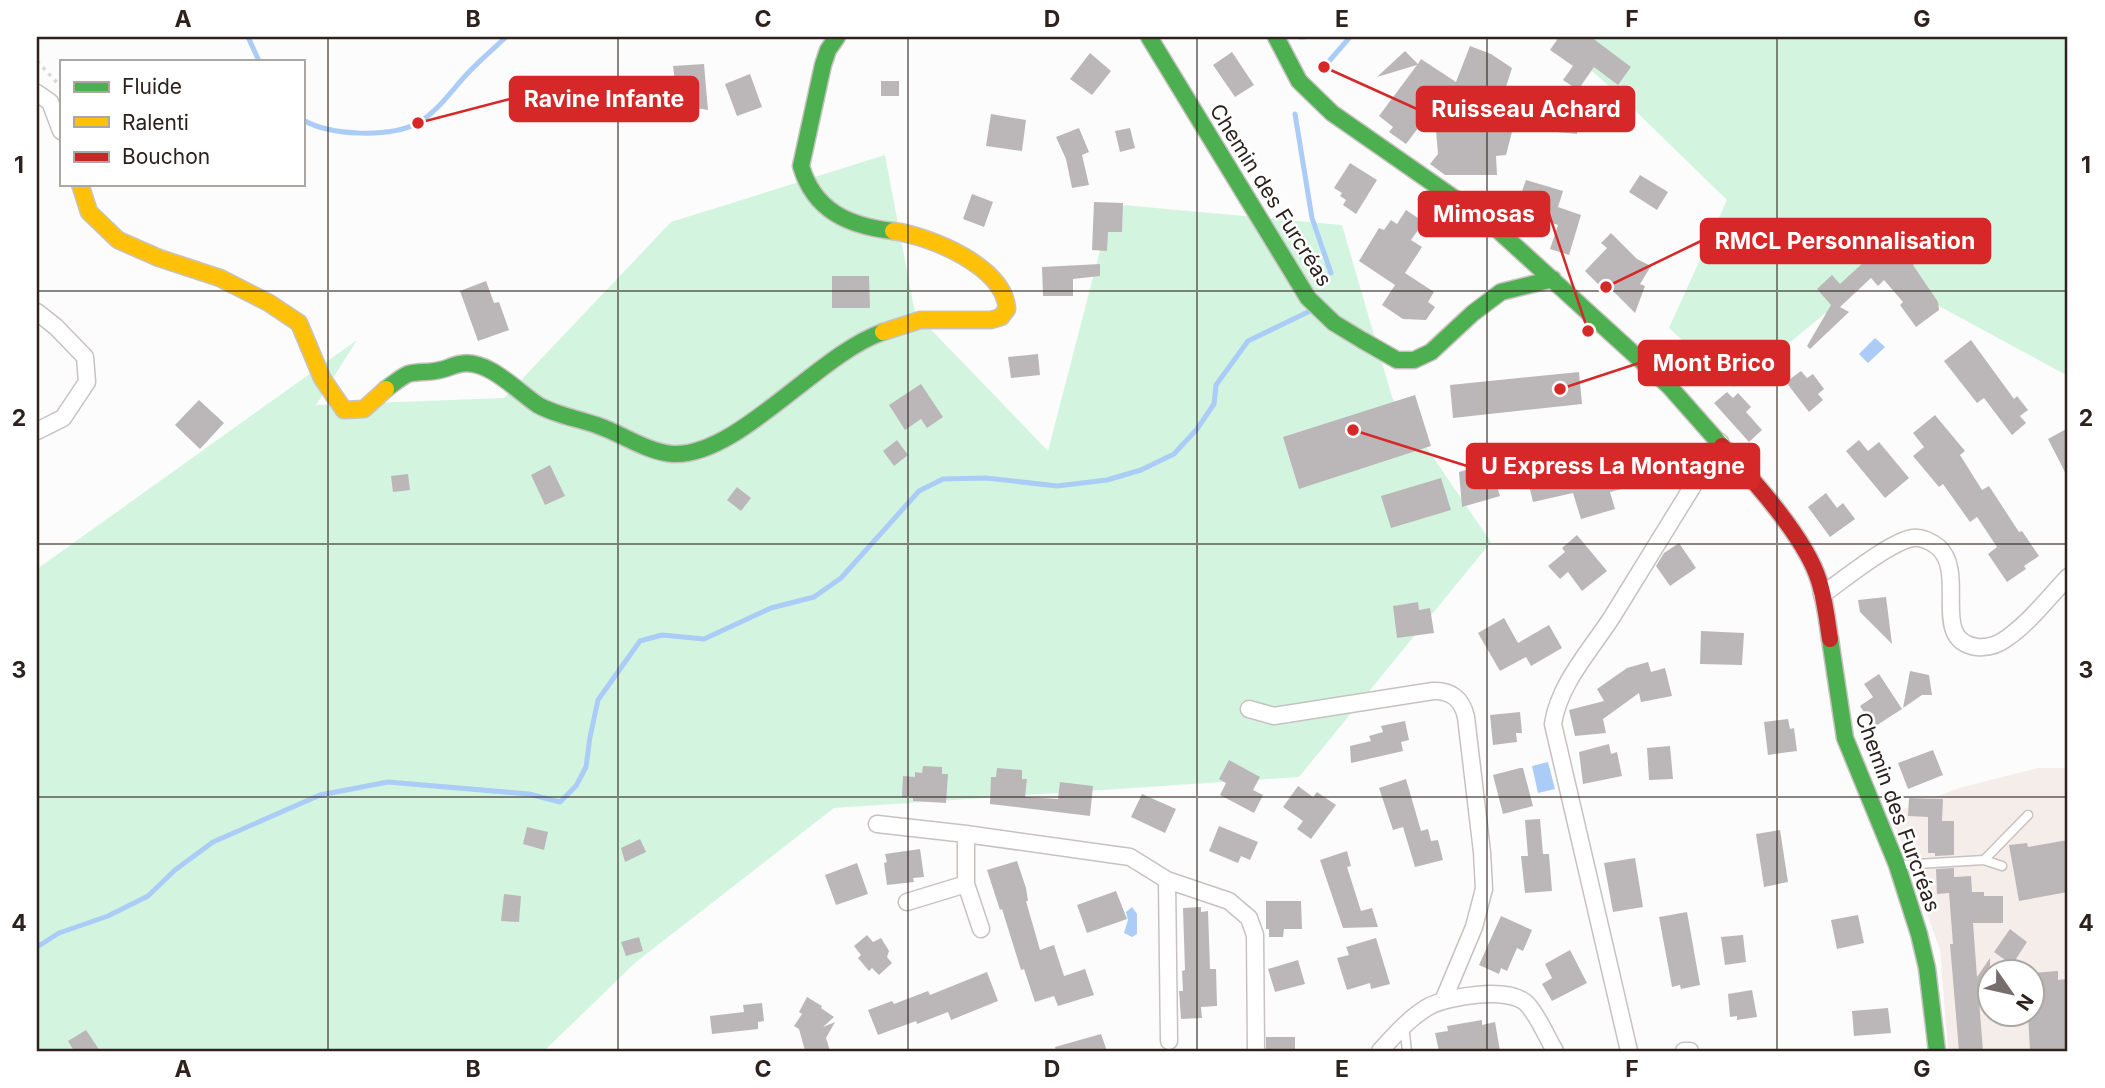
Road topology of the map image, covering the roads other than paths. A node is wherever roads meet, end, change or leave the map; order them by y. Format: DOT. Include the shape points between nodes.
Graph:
graph roads {
  1 [pos="837,37"];
  2 [pos="1149,37"];
  3 [pos="1276,37"];
  4 [pos="37,93"];
  5 [pos="60,128"];
  6 [pos="81,186"];
  7 [pos="1553,279"];
  8 [pos="37,312"];
  9 [pos="37,430"];
  10 [pos="1720,442"];
  11 [pos="2068,577"];
  12 [pos="1822,594"];
  13 [pos="1249,709"];
  14 [pos="2028,815"];
  15 [pos="877,824"];
  16 [pos="966,834"];
  17 [pos="1984,860"];
  18 [pos="1897,865"];
  19 [pos="2002,866"];
  20 [pos="1167,880"];
  21 [pos="966,884"];
  22 [pos="907,902"];
  23 [pos="981,929"];
  24 [pos="1443,1001"];
  25 [pos="1404,1026"];
  26 [pos="1169,1041"];
  27 [pos="1256,1051"];
  28 [pos="1380,1051"];
  29 [pos="1407,1051"];
  30 [pos="1555,1051"];
  31 [pos="1629,1051"];
  32 [pos="1684,1051"];
  33 [pos="1690,1051"];
  34 [pos="1937,1051"];
  1 -- 6 [label="street" via="823,65 802,166 811,195 834,213 874,228 920,236 967,257 993,279 1006,298 1007,309 991,320 920,320 875,335 821,368 748,424 696,452 672,454 650,448 540,406 479,364 408,374 364,409 344,410 322,378 299,323 220,278 118,240 89,212"];
  2 -- 7 [label="street, Chemin des Furcréas" via="1308,298 1334,323 1362,340 1396,360 1414,360 1432,352 1501,292"];
  3 -- 7 [label="street" via="1299,81 1332,113 1490,223"];
  4 -- 5 [label="street" via="50,102"];
  7 -- 10 [label="street, Chemin des Furcréas" via="1670,386"];
  8 -- 9 [label="street" via="85,357 87,382 63,418"];
  10 -- 12 [label="street, Chemin des Furcréas" via="1806,551"];
  10 -- 31 [label="street" via="1562,692 1553,724"];
  11 -- 12 [label="street" via="2010,637 1987,648 1969,646 1956,634 1950,617 1951,570 1945,553 1932,542 1914,538 1896,544"];
  12 -- 18 [label="street, Chemin des Furcréas" via="1845,738"];
  13 -- 24 [label="street" via="1274,716 1433,691 1447,692 1460,701 1466,716 1484,890"];
  14 -- 17 [label="lane"];
  15 -- 16 [label="street"];
  16 -- 20 [label="street" via="1130,857"];
  16 -- 21 [label="street"];
  17 -- 18 [label="lane"];
  17 -- 19 [label="lane"];
  18 -- 34 [label="street, Chemin des Furcréas" via="1927,968"];
  20 -- 26 [label="street"];
  20 -- 27 [label="street" via="1229,901 1250,918 1255,935"];
  21 -- 22 [label="street"];
  21 -- 23 [label="street"];
  24 -- 25 [label="street" via="1427,1007"];
  24 -- 30 [label="street" via="1513,996 1526,1003"];
  25 -- 28 [label="street"];
  25 -- 29 [label="lane"];
  32 -- 33 [label="street"];
}
